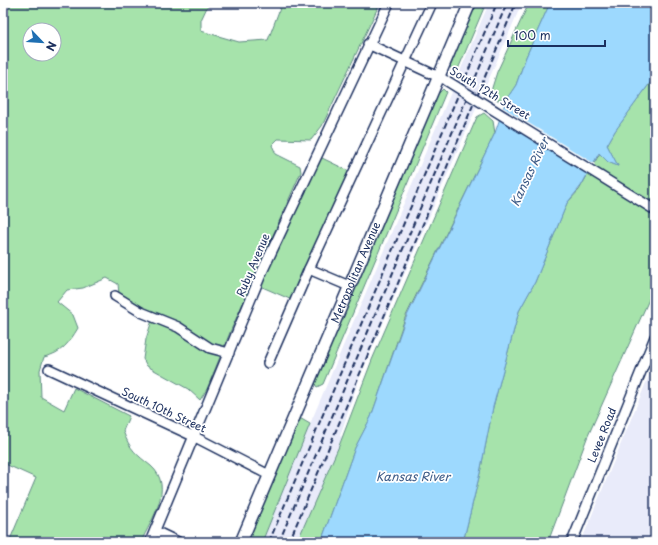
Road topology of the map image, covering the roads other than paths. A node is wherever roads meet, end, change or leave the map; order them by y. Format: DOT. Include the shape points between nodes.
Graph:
graph roads {
  1 [pos="388,3"];
  2 [pos="432,3"];
  3 [pos="470,3"];
  4 [pos="368,44"];
  5 [pos="405,60"];
  6 [pos="442,78"];
  7 [pos="655,210"];
  8 [pos="308,269"];
  9 [pos="349,286"];
  10 [pos="115,296"];
  11 [pos="655,337"];
  12 [pos="229,353"];
  13 [pos="268,363"];
  14 [pos="48,369"];
  15 [pos="193,436"];
  16 [pos="269,474"];
  17 [pos="155,531"];
  18 [pos="150,542"];
  19 [pos="178,542"];
  20 [pos="241,542"];
  21 [pos="572,542"];
  1 -- 4 [label="street, Ruby Avenue"];
  2 -- 5 [label="street"];
  3 -- 6 [label="main road, Metropolitan Avenue"];
  4 -- 5 [label="street, South 12th Street"];
  4 -- 12 [label="street, Ruby Avenue" via="267,261"];
  5 -- 6 [label="street, South 12th Street"];
  5 -- 8 [label="street"];
  6 -- 7 [label="street, South 12th Street, bridge"];
  6 -- 9 [label="main road, Metropolitan Avenue"];
  8 -- 9 [label="street"];
  8 -- 13 [label="street"];
  9 -- 16 [label="main road, Metropolitan Avenue"];
  10 -- 12 [label="street" via="141,312 178,327 210,348"];
  11 -- 21 [label="street, Levee Road"];
  12 -- 15 [label="street, Ruby Avenue"];
  14 -- 15 [label="street, South 10th Street"];
  15 -- 16 [label="street, South 10th Street"];
  15 -- 17 [label="street, Ruby Avenue"];
  16 -- 20 [label="main road, Metropolitan Avenue"];
  17 -- 18 [label="street, Ruby Avenue"];
  17 -- 19 [label="street"];
}
